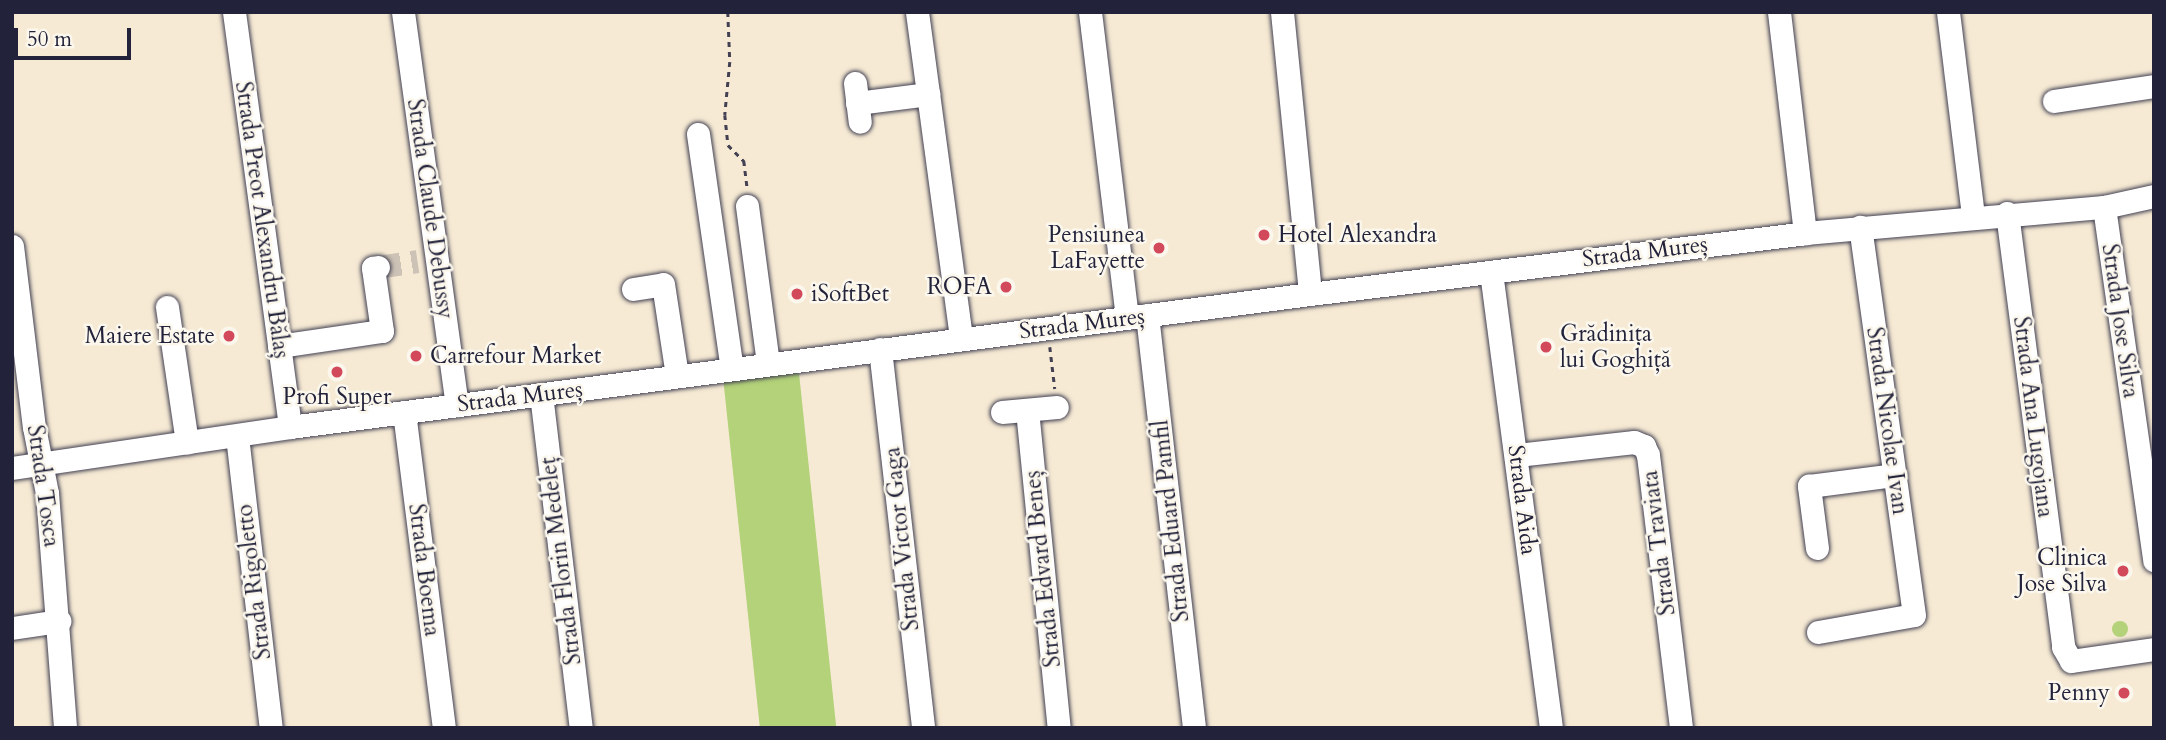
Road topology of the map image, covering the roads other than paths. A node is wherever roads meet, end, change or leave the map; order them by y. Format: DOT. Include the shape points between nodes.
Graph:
graph roads {
  1 [pos="234,12"];
  2 [pos="403,12"];
  3 [pos="917,12"];
  4 [pos="1090,12"];
  5 [pos="1282,12"];
  6 [pos="1779,12"];
  7 [pos="1948,12"];
  8 [pos="2154,86"];
  9 [pos="928,94"];
  10 [pos="2054,101"];
  11 [pos="857,103"];
  12 [pos="698,134"];
  13 [pos="2154,196"];
  14 [pos="747,206"];
  15 [pos="2104,207"];
  16 [pos="2007,213"];
  17 [pos="1973,216"];
  18 [pos="1860,227"];
  19 [pos="1805,233"];
  20 [pos="12,246"];
  21 [pos="379,267"];
  22 [pos="1492,272"];
  23 [pos="633,289"];
  24 [pos="1310,294"];
  25 [pos="167,307"];
  26 [pos="1137,317"];
  27 [pos="961,339"];
  28 [pos="279,346"];
  29 [pos="880,349"];
  30 [pos="19,357"];
  31 [pos="768,364"];
  32 [pos="732,369"];
  33 [pos="677,376"];
  34 [pos="541,394"];
  35 [pos="457,405"];
  36 [pos="1057,407"];
  37 [pos="1027,410"];
  38 [pos="404,412"];
  39 [pos="1002,412"];
  40 [pos="290,427"];
  41 [pos="237,436"];
  42 [pos="187,443"];
  43 [pos="1517,455"];
  44 [pos="41,464"];
  45 [pos="12,468"];
  46 [pos="1895,475"];
  47 [pos="1817,548"];
  48 [pos="2154,560"];
  49 [pos="59,621"];
  50 [pos="12,628"];
  51 [pos="1818,632"];
  52 [pos="2154,649"];
  53 [pos="65,728"];
  54 [pos="271,728"];
  55 [pos="444,728"];
  56 [pos="581,728"];
  57 [pos="923,728"];
  58 [pos="1059,728"];
  59 [pos="1194,728"];
  60 [pos="1550,728"];
  61 [pos="1681,728"];
  1 -- 28 [label="street, Strada Preot Alexandru Bălaș"];
  2 -- 35 [label="street, Strada Claude Debussy" via="427,260"];
  3 -- 9 [label="street"];
  4 -- 26 [label="street, Strada Eduard Pamfil"];
  5 -- 24 [label="street"];
  6 -- 19 [label="street"];
  7 -- 17 [label="street"];
  8 -- 10 [label="street"];
  9 -- 11 [label="street"];
  9 -- 27 [label="street"];
  12 -- 32 [label="street"];
  13 -- 15 [label="street, Strada Mureș"];
  14 -- 31 [label="street"];
  15 -- 16 [label="street, Strada Mureș"];
  15 -- 48 [label="street, Strada Jose Silva"];
  16 -- 17 [label="street, Strada Mureș"];
  16 -- 52 [label="street, Strada Ana Lugojana" via="2063,647 2071,661"];
  17 -- 18 [label="street, Strada Mureș"];
  18 -- 19 [label="street, Strada Mureș"];
  18 -- 46 [label="street, Strada Nicolae Ivan"];
  19 -- 22 [label="street, Strada Mureș"];
  20 -- 30 [label="street, Strada Tosca"];
  21 -- 28 [label="street" via="373,268 382,331"];
  22 -- 24 [label="street, Strada Mureș"];
  22 -- 43 [label="street, Strada Aida"];
  23 -- 33 [label="street" via="663,284"];
  24 -- 26 [label="street, Strada Mureș"];
  25 -- 42 [label="street"];
  26 -- 27 [label="street, Strada Mureș"];
  26 -- 59 [label="street, Strada Eduard Pamfil"];
  27 -- 29 [label="street, Strada Mureș"];
  28 -- 40 [label="street, Strada Preot Alexandru Bălaș"];
  29 -- 31 [label="street, Strada Mureș"];
  29 -- 57 [label="street, Strada Victor Gaga"];
  30 -- 44 [label="street, Strada Tosca"];
  31 -- 32 [label="street, Strada Mureș"];
  32 -- 33 [label="street, Strada Mureș"];
  33 -- 34 [label="street, Strada Mureș"];
  34 -- 35 [label="street, Strada Mureș"];
  34 -- 56 [label="street, Strada Florin Medeleț"];
  35 -- 38 [label="street, Strada Mureș"];
  36 -- 37 [label="street"];
  37 -- 39 [label="street"];
  37 -- 58 [label="street, Strada Edvard Beneș"];
  38 -- 40 [label="street, Strada Mureș"];
  38 -- 55 [label="street, Strada Boema"];
  40 -- 41 [label="street, Strada Mureș"];
  41 -- 42 [label="street, Strada Mureș"];
  41 -- 54 [label="street, Strada Rigoletto"];
  42 -- 44 [label="street, Strada Mureș"];
  43 -- 60 [label="street, Strada Aida"];
  43 -- 61 [label="street, Strada Traviata" via="1634,442 1644,446"];
  44 -- 45 [label="street, Strada Mureș"];
  44 -- 49 [label="street, Strada Tosca"];
  46 -- 47 [label="street" via="1809,486"];
  46 -- 51 [label="street, Strada Nicolae Ivan" via="1913,615"];
  49 -- 50 [label="street"];
  49 -- 53 [label="street, Strada Tosca"];
}
